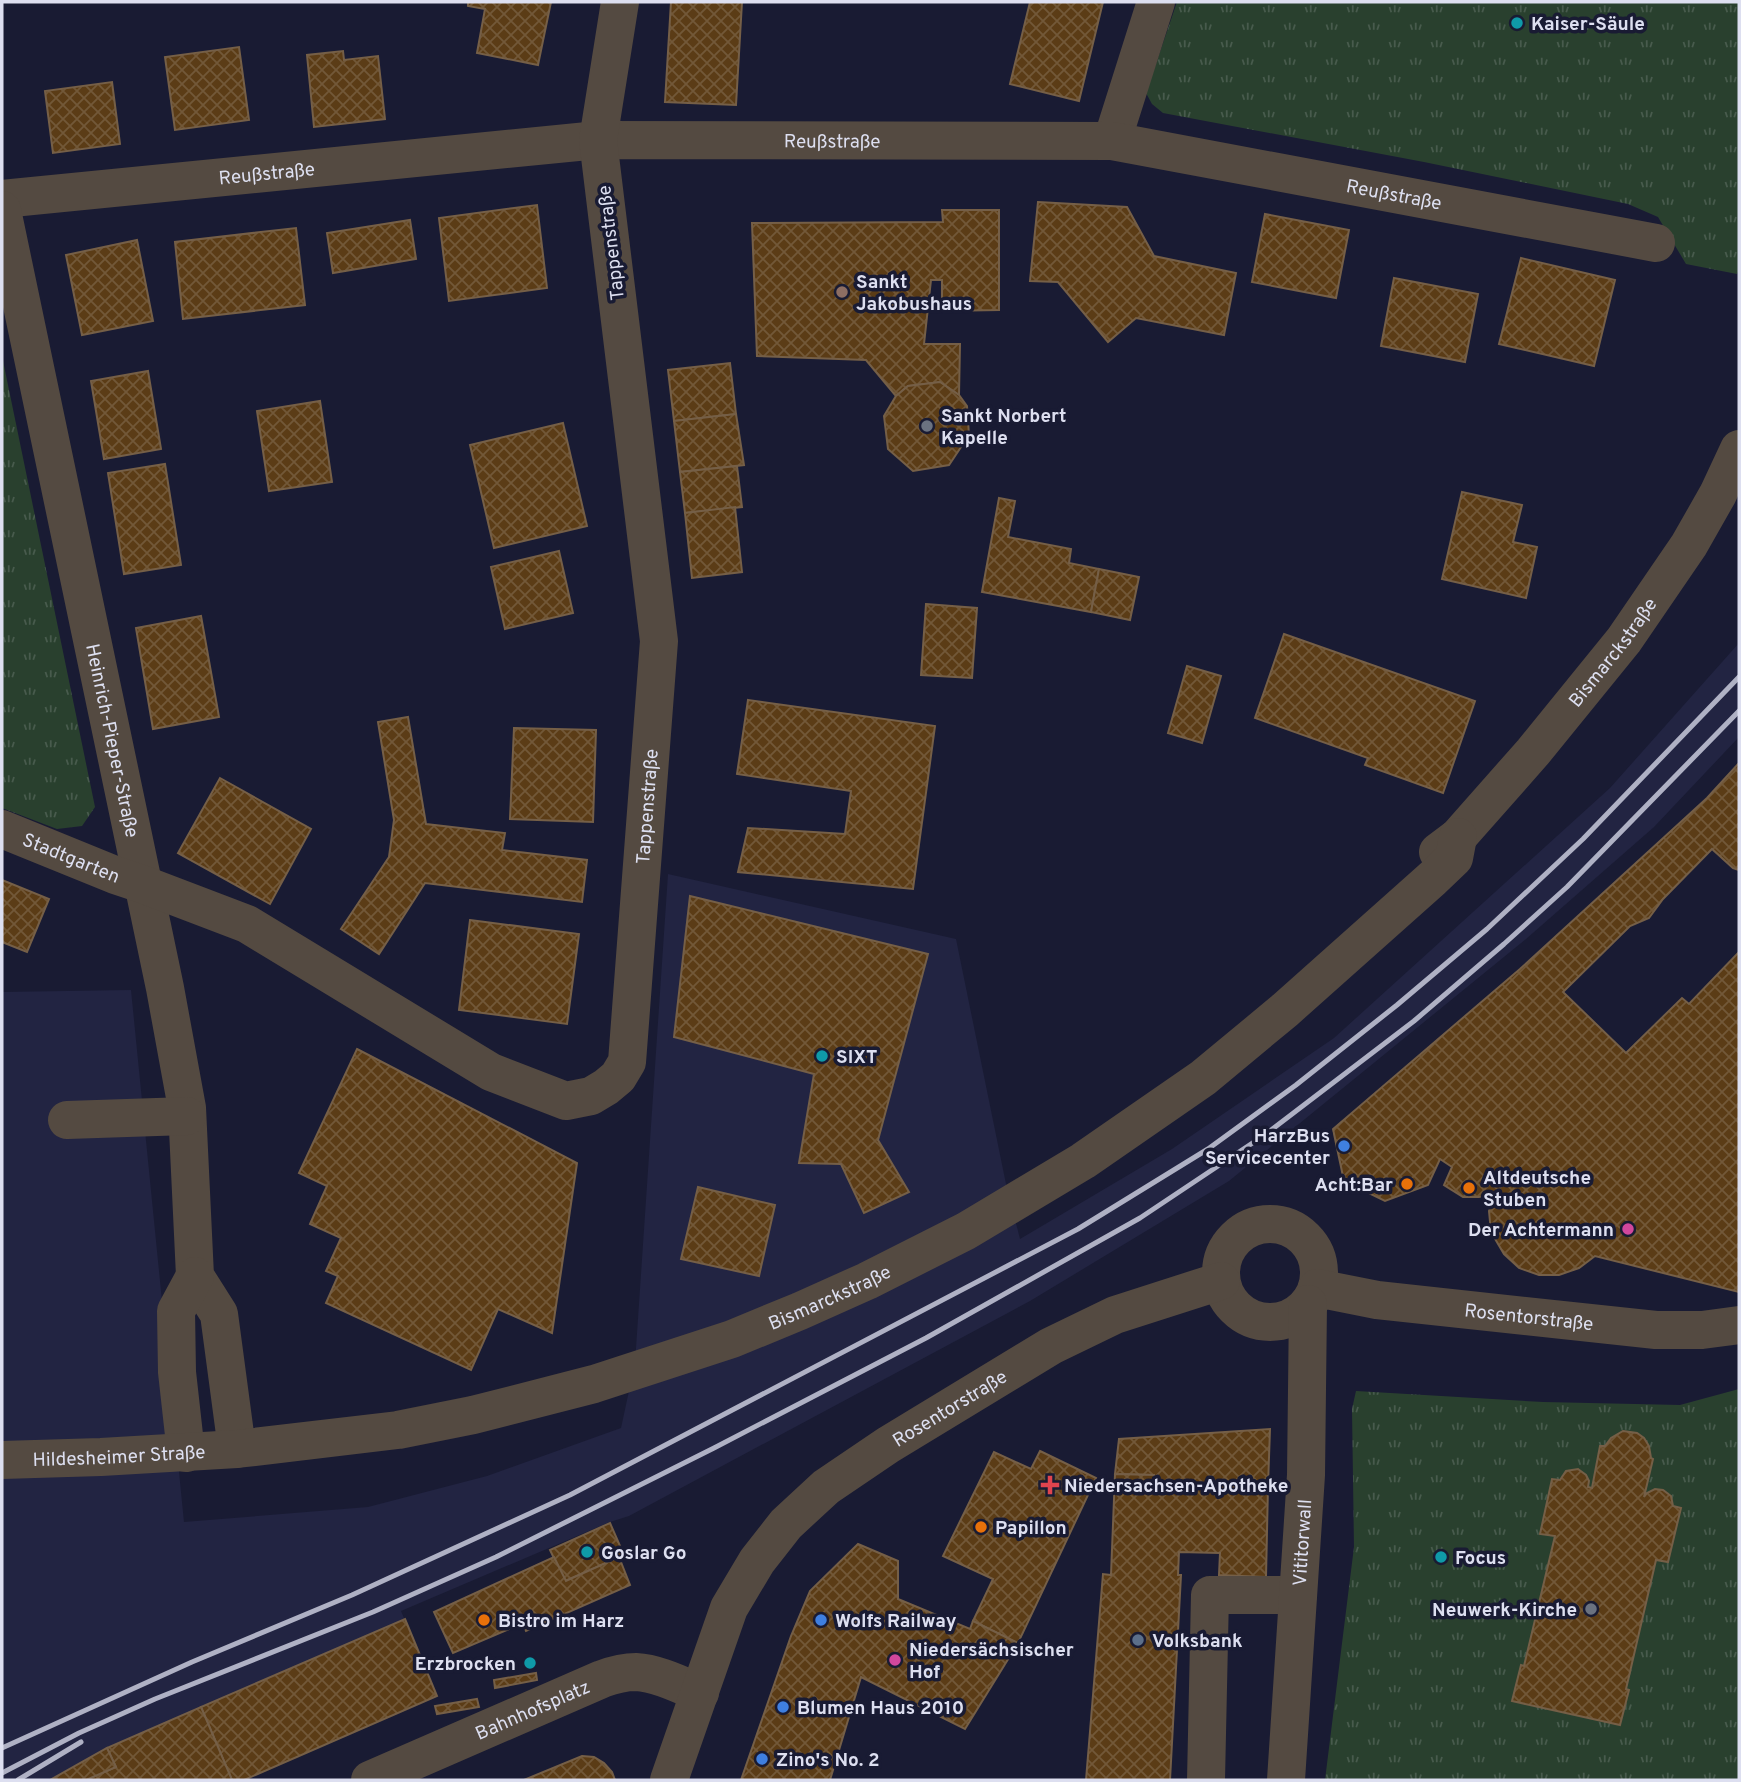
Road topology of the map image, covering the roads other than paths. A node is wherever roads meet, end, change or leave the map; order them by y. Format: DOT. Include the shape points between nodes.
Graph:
graph roads {
  1 [pos="620,2"];
  2 [pos="1156,2"];
  3 [pos="598,140"];
  4 [pos="1112,141"];
  5 [pos="2,199"];
  6 [pos="2,210"];
  7 [pos="1656,243"];
  8 [pos="1739,449"];
  9 [pos="2,830"];
  10 [pos="142,884"];
  11 [pos="187,1116"];
  12 [pos="67,1120"];
  13 [pos="195,1276"];
  14 [pos="1221,1281"];
  15 [pos="1312,1296"];
  16 [pos="1739,1325"];
  17 [pos="237,1449"];
  18 [pos="186,1453"];
  19 [pos="2,1460"];
  20 [pos="1298,1595"];
  21 [pos="700,1693"];
  22 [pos="370,1780"];
  23 [pos="669,1780"];
  24 [pos="1206,1780"];
  25 [pos="1286,1780"];
  1 -- 3 [label="street, Tappenstraße"];
  2 -- 4 [label="street"];
  3 -- 4 [label="street, Reußstraße"];
  3 -- 5 [label="street, Reußstraße"];
  3 -- 10 [label="street, Tappenstraße" via="659,641 627,1062 618,1077 591,1096 566,1101 491,1072 247,924"];
  4 -- 7 [label="street, Reußstraße"];
  6 -- 10 [label="street, Heinrich-Pieper-Straße"];
  8 -- 17 [label="street, Bismarckstraße" via="1689,545 1624,640 1458,837 1454,858 1203,1078 1083,1161 966,1231 867,1281 732,1339 506,1407 398,1430"];
  9 -- 10 [label="street, Stadtgarten"];
  10 -- 11 [label="street, Heinrich-Pieper-Straße"];
  11 -- 12 [label="street"];
  11 -- 13 [label="street, Heinrich-Pieper-Straße"];
  13 -- 17 [label="street, Heinrich-Pieper-Straße" via="219,1314"];
  13 -- 18 [label="street" via="176,1311"];
  14 -- 15 [label="street" via="1227,1298 1257,1321 1276,1322 1294,1316"];
  14 -- 15 [label="street" via="1223,1256 1236,1236 1258,1224 1282,1224 1300,1233 1314,1249 1320,1268"];
  14 -- 21 [label="street, Rosentorstraße" via="1115,1315 1062,1341 826,1487 786,1524 757,1561 729,1608"];
  15 -- 16 [label="street, Rosentorstraße" via="1656,1330"];
  15 -- 20 [label="street, Vititorwall"];
  17 -- 18 [label="street, Hildesheimer Straße"];
  18 -- 19 [label="street, Hildesheimer Straße"];
  20 -- 24 [label="street" via="1210,1595"];
  20 -- 25 [label="street, Vititorwall"];
  21 -- 22 [label="street, Bahnhofsplatz" via="638,1672 620,1674"];
  21 -- 23 [label="street, Rosentorstraße"];
}
